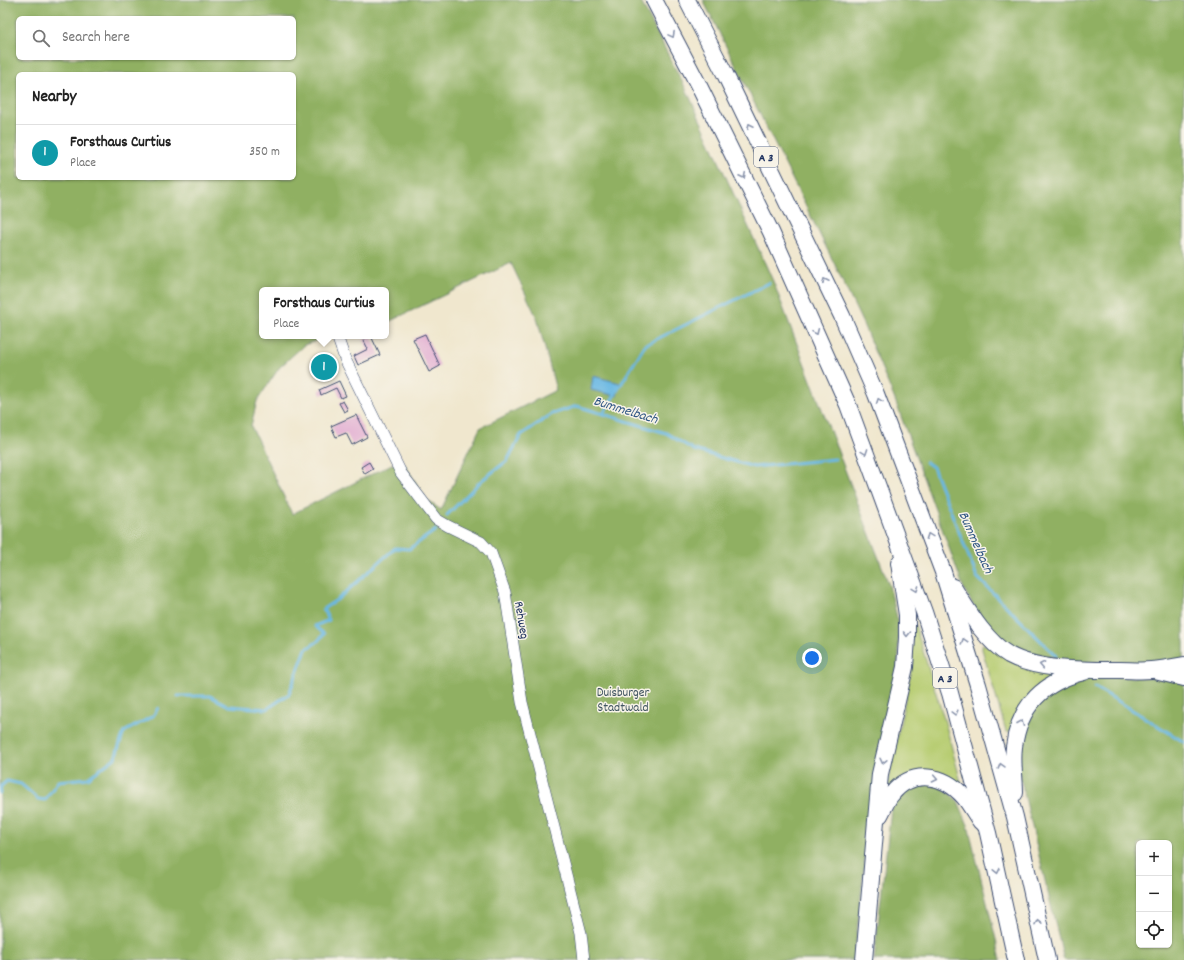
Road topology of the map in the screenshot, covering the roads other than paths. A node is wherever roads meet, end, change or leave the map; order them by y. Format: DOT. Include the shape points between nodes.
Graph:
graph roads {
  1 [pos="654,0"];
  2 [pos="687,0"];
  3 [pos="338,339"];
  4 [pos="893,526"];
  5 [pos="943,572"];
  6 [pos="1184,665"];
  7 [pos="1094,670"];
  8 [pos="1150,670"];
  9 [pos="1184,678"];
  10 [pos="1016,817"];
  11 [pos="876,822"];
  12 [pos="988,833"];
  13 [pos="584,960"];
  14 [pos="864,960"];
  15 [pos="1016,960"];
  16 [pos="1047,960"];
  1 -- 4 [label="highway, A 3, one-way" via="774,239 848,405"];
  5 -- 2 [label="highway, A 3, one-way" via="876,394 842,316 726,74"];
  3 -- 13 [label="lane, Rehweg" via="345,359 401,473 436,519 481,542 491,553 504,592 522,702 581,934"];
  4 -- 11 [label="highway, one-way" via="907,615 907,638 905,667 880,774"];
  4 -- 12 [label="highway, A 3, one-way" via="950,693"];
  7 -- 5 [label="highway, one-way" via="1053,667 1009,655 979,626"];
  10 -- 5 [label="highway, A 3, one-way"];
  6 -- 8 [label="highway"];
  7 -- 8 [label="highway"];
  10 -- 7 [label="highway, one-way" via="1014,747 1019,726 1029,705 1052,684"];
  8 -- 9 [label="highway"];
  16 -- 10 [label="highway, A 3, one-way"];
  11 -- 12 [label="highway, one-way" via="891,794 901,785 912,778 933,778 946,782 964,796"];
  11 -- 14 [label="highway"];
  12 -- 15 [label="highway, A 3, one-way"];
}
